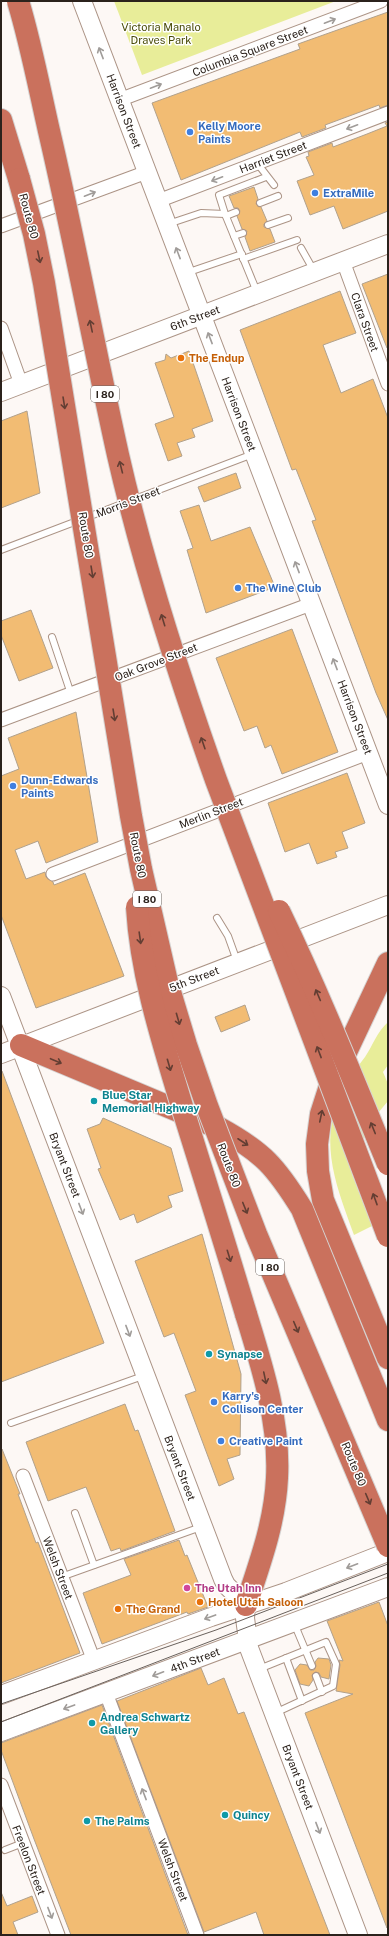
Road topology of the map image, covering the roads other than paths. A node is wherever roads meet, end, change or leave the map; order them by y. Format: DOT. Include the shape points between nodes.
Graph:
graph roads {
  1 [pos="18,1"];
  2 [pos="82,1"];
  3 [pos="381,1"];
  4 [pos="119,100"];
  5 [pos="388,113"];
  6 [pos="1,120"];
  7 [pos="1,132"];
  8 [pos="257,163"];
  9 [pos="147,172"];
  10 [pos="266,177"];
  11 [pos="18,179"];
  12 [pos="274,185"];
  13 [pos="278,196"];
  14 [pos="158,201"];
  15 [pos="260,203"];
  16 [pos="236,212"];
  17 [pos="225,215"];
  18 [pos="288,218"];
  19 [pos="167,224"];
  20 [pos="268,224"];
  21 [pos="1,226"];
  22 [pos="243,233"];
  23 [pos="234,236"];
  24 [pos="298,240"];
  25 [pos="388,244"];
  26 [pos="302,248"];
  27 [pos="242,257"];
  28 [pos="343,261"];
  29 [pos="314,272"];
  30 [pos="186,274"];
  31 [pos="258,294"];
  32 [pos="201,315"];
  33 [pos="1,328"];
  34 [pos="21,384"];
  35 [pos="388,384"];
  36 [pos="1,392"];
  37 [pos="254,453"];
  38 [pos="1,550"];
  39 [pos="311,604"];
  40 [pos="52,637"];
  41 [pos="71,694"];
  42 [pos="1,720"];
  43 [pos="368,753"];
  44 [pos="216,780"];
  45 [pos="388,805"];
  46 [pos="131,816"];
  47 [pos="53,874"];
  48 [pos="388,905"];
  49 [pos="217,918"];
  50 [pos="237,962"];
  51 [pos="388,963"];
  52 [pos="1,996"];
  53 [pos="21,1045"];
  54 [pos="1,1054"];
  55 [pos="388,1164"];
  56 [pos="388,1236"];
  57 [pos="388,1358"];
  58 [pos="145,1376"];
  59 [pos="388,1420"];
  60 [pos="11,1423"];
  61 [pos="23,1476"];
  62 [pos="75,1513"];
  63 [pos="202,1526"];
  64 [pos="388,1546"];
  65 [pos="388,1552"];
  66 [pos="94,1565"];
  67 [pos="61,1577"];
  68 [pos="388,1588"];
  69 [pos="246,1605"];
  70 [pos="293,1622"];
  71 [pos="246,1640"];
  72 [pos="305,1651"];
  73 [pos="286,1658"];
  74 [pos="94,1661"];
  75 [pos="312,1666"];
  76 [pos="257,1669"];
  77 [pos="316,1676"];
  78 [pos="322,1692"];
  79 [pos="106,1694"];
  80 [pos="1,1695"];
  81 [pos="302,1701"];
  82 [pos="274,1713"];
  83 [pos="1,1732"];
  84 [pos="1,1785"];
  85 [pos="6,1810"];
  86 [pos="23,1843"];
  87 [pos="5,1850"];
  88 [pos="58,1935"];
  89 [pos="197,1935"];
  90 [pos="358,1935"];
  44 -- 1 [label="highway, I 80, one-way, bridge" via="171,648 134,519 118,456 54,150"];
  4 -- 2 [label="main road, Harrison Street, one-way"];
  4 -- 3 [label="street, Columbia Square Street, one-way"];
  4 -- 9 [label="main road, Harrison Street"];
  5 -- 8 [label="street, Harriet Street, one-way"];
  6 -- 11 [label="highway"];
  7 -- 11 [label="highway, Route 80 / I 80"];
  8 -- 10 [label="lane"];
  8 -- 14 [label="street, Harriet Street, one-way"];
  9 -- 14 [label="main road, Harrison Street"];
  21 -- 9 [label="street, one-way"];
  10 -- 12 [label="lane"];
  10 -- 17 [label="lane" via="219,195"];
  11 -- 46 [label="highway, Route 80 / I 80, one-way, bridge" via="34,234 46,290"];
  13 -- 15 [label="lane"];
  14 -- 19 [label="main road, Harrison Street"];
  16 -- 17 [label="lane"];
  17 -- 19 [label="lane" via="201,213"];
  17 -- 23 [label="lane"];
  18 -- 20 [label="lane"];
  30 -- 19 [label="main road, Harrison Street, one-way"];
  22 -- 23 [label="lane"];
  23 -- 27 [label="lane"];
  24 -- 27 [label="lane"];
  25 -- 28 [label="main road, 6th Street"];
  26 -- 29 [label="lane"];
  27 -- 30 [label="lane"];
  27 -- 31 [label="lane"];
  28 -- 29 [label="main road, 6th Street"];
  28 -- 35 [label="street, Clara Street"];
  29 -- 31 [label="main road, 6th Street"];
  30 -- 32 [label="main road, Harrison Street"];
  31 -- 32 [label="main road, 6th Street"];
  32 -- 34 [label="main road, 6th Street"];
  37 -- 32 [label="main road, Harrison Street, one-way"];
  33 -- 34 [label="street"];
  34 -- 36 [label="main road, 6th Street"];
  37 -- 38 [label="lane, Morris Street"];
  39 -- 37 [label="main road, Harrison Street, one-way"];
  39 -- 41 [label="street, Oak Grove Street"];
  43 -- 39 [label="main road, Harrison Street, one-way"];
  40 -- 41 [label="lane"];
  41 -- 42 [label="street, Oak Grove Street"];
  43 -- 45 [label="main road, Harrison Street"];
  43 -- 47 [label="street, Merlin Street"];
  55 -- 44 [label="highway, one-way, bridge" via="304,962"];
  56 -- 44 [label="highway, I 80, one-way, bridge"];
  46 -- 64 [label="highway, Route 80 / I 80, one-way, bridge" via="167,982 206,1106 256,1234"];
  46 -- 69 [label="highway, one-way, bridge" via="137,915 153,1005 261,1363 277,1448 277,1478 268,1537"];
  48 -- 50 [label="main road, 5th Street"];
  49 -- 50 [label="lane" via="228,936"];
  50 -- 53 [label="main road, 5th Street"];
  57 -- 51 [label="highway, one-way" via="323,1200 317,1144 321,1114 330,1086"];
  52 -- 53 [label="main road, Bryant Street"];
  53 -- 54 [label="main road, 5th Street"];
  53 -- 58 [label="main road, Bryant Street, one-way"];
  53 -- 59 [label="highway, one-way" via="219,1128 265,1158 284,1179 302,1209"];
  58 -- 60 [label="lane"];
  58 -- 63 [label="main road, Bryant Street"];
  61 -- 67 [label="street, Welsh Street"];
  62 -- 66 [label="lane"];
  63 -- 66 [label="lane"];
  63 -- 69 [label="main road, Bryant Street" via="226,1585"];
  65 -- 69 [label="main road, one-way"];
  66 -- 67 [label="lane"];
  67 -- 74 [label="street, Welsh Street"];
  68 -- 70 [label="main road, 4th Street"];
  69 -- 71 [label="main road, Bryant Street"];
  69 -- 74 [label="main road, one-way"];
  70 -- 71 [label="main road, 4th Street"];
  70 -- 72 [label="lane"];
  71 -- 76 [label="main road, Bryant Street"];
  71 -- 79 [label="main road, 4th Street, one-way"];
  72 -- 73 [label="lane"];
  72 -- 75 [label="lane"];
  72 -- 78 [label="lane" via="326,1642 336,1664 333,1686"];
  73 -- 76 [label="lane"];
  73 -- 81 [label="lane"];
  74 -- 80 [label="main road"];
  76 -- 82 [label="main road, Bryant Street"];
  77 -- 78 [label="lane"];
  78 -- 81 [label="lane"];
  79 -- 83 [label="main road, 4th Street, one-way"];
  89 -- 79 [label="street, Welsh Street, one-way"];
  81 -- 82 [label="lane"];
  82 -- 90 [label="main road, Bryant Street, one-way"];
  84 -- 85 [label="street, Freelon Street"];
  85 -- 86 [label="street, Freelon Street"];
  86 -- 87 [label="lane"];
  86 -- 88 [label="street, Freelon Street, one-way"];
}
